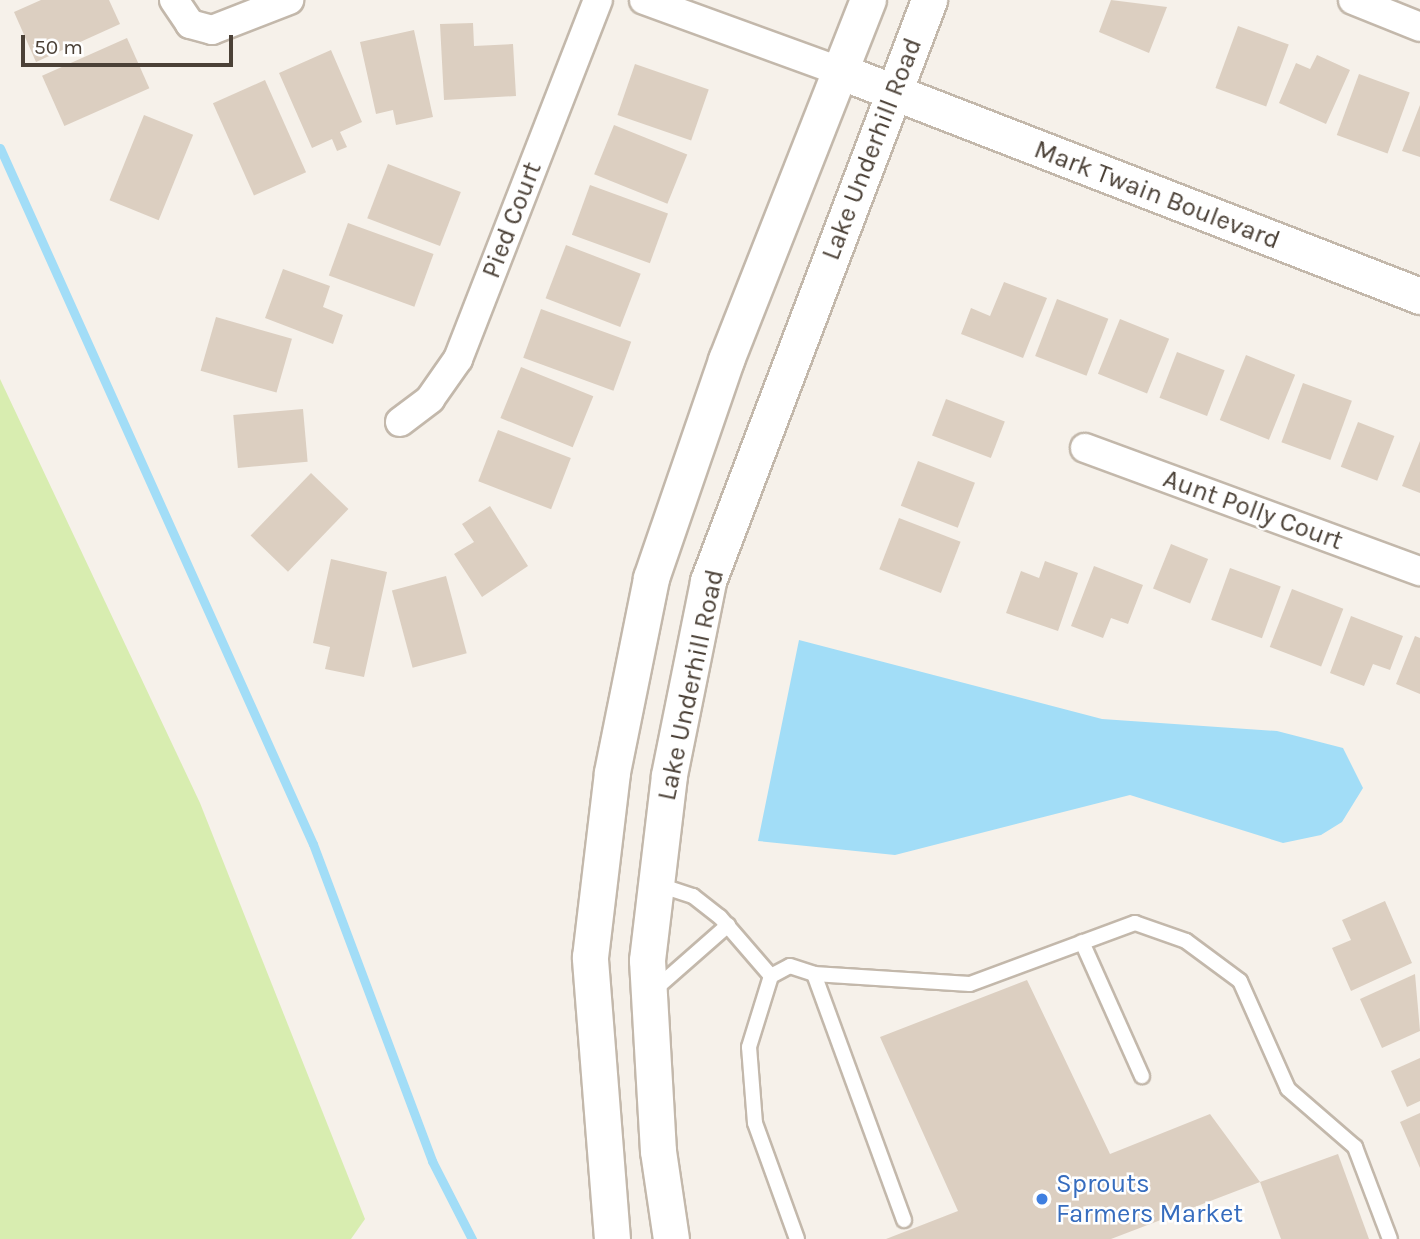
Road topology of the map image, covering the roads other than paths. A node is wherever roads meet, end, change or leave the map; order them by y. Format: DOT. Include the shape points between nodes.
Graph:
graph roads {
  1 [pos="174,0"];
  2 [pos="289,0"];
  3 [pos="598,0"];
  4 [pos="644,0"];
  5 [pos="869,0"];
  6 [pos="929,0"];
  7 [pos="1353,0"];
  8 [pos="1420,27"];
  9 [pos="842,72"];
  10 [pos="894,92"];
  11 [pos="1420,296"];
  12 [pos="400,422"];
  13 [pos="1085,448"];
  14 [pos="1420,571"];
  15 [pos="656,884"];
  16 [pos="728,925"];
  17 [pos="1082,942"];
  18 [pos="814,974"];
  19 [pos="771,976"];
  20 [pos="649,994"];
  21 [pos="1142,1076"];
  22 [pos="904,1220"];
  23 [pos="612,1239"];
  24 [pos="671,1239"];
  25 [pos="797,1239"];
  26 [pos="1390,1239"];
  1 -- 2 [label="street" via="191,24 212,30"];
  3 -- 12 [label="street, Pied Court" via="458,359 430,399"];
  4 -- 9 [label="street"];
  5 -- 9 [label="street"];
  6 -- 10 [label="street, Lake Underhill Road"];
  7 -- 8 [label="street"];
  9 -- 10 [label="street, Mark Twain Boulevard"];
  9 -- 23 [label="street" via="726,360 651,578 614,760 590,957"];
  10 -- 11 [label="street, Mark Twain Boulevard"];
  10 -- 15 [label="street, Lake Underhill Road" via="708,581 669,775"];
  13 -- 14 [label="street, Aunt Polly Court"];
  15 -- 16 [label="lane" via="693,896"];
  15 -- 20 [label="street, Lake Underhill Road"];
  16 -- 19 [label="lane"];
  16 -- 20 [label="lane"];
  17 -- 18 [label="lane" via="970,984"];
  17 -- 21 [label="lane"];
  17 -- 26 [label="lane" via="1135,923 1186,941 1240,981 1287,1089 1355,1147"];
  18 -- 19 [label="lane" via="790,966"];
  18 -- 22 [label="lane"];
  19 -- 25 [label="lane" via="749,1047 755,1123"];
  20 -- 24 [label="street, Lake Underhill Road"];
}
